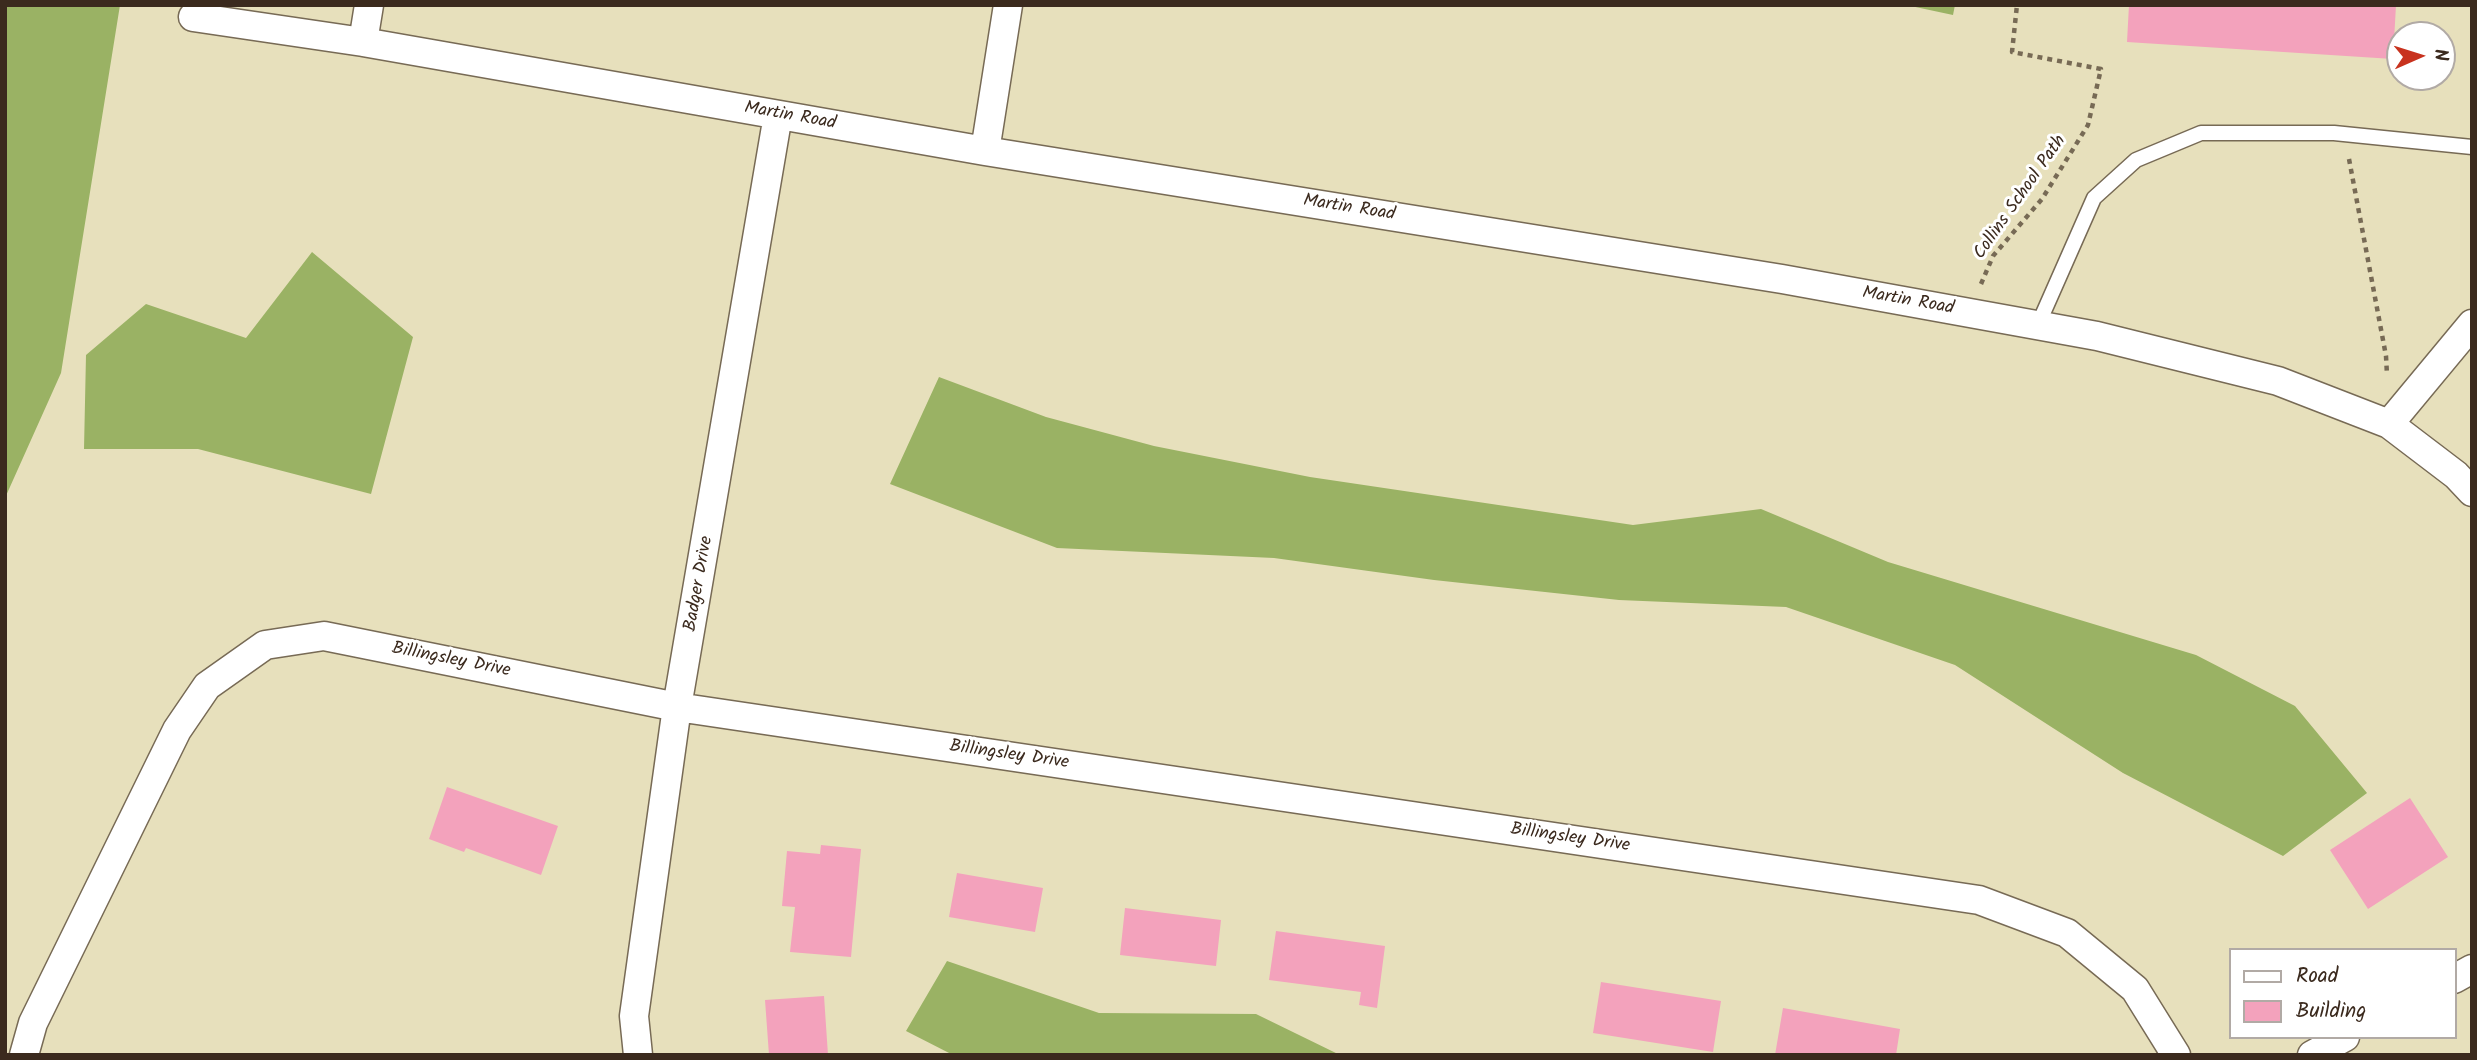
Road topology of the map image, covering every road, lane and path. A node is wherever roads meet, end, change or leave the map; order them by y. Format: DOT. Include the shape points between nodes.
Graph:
graph roads {
  1 [pos="369,5"];
  2 [pos="1008,5"];
  3 [pos="2017,5"];
  4 [pos="193,18"];
  5 [pos="363,41"];
  6 [pos="778,115"];
  7 [pos="2343,134"];
  8 [pos="2472,148"];
  9 [pos="985,151"];
  10 [pos="1974,314"];
  11 [pos="2472,324"];
  12 [pos="2038,325"];
  13 [pos="2389,424"];
  14 [pos="2472,492"];
  15 [pos="677,706"];
  16 [pos="2472,969"];
  17 [pos="2456,977"];
  18 [pos="2341,1039"];
  19 [pos="24,1055"];
  20 [pos="638,1055"];
  21 [pos="2176,1055"];
  22 [pos="2312,1055"];
  1 -- 5 [label="street"];
  2 -- 9 [label="street"];
  3 -- 10 [label="path, Collins School Path" via="2012,52 2101,69 2088,125 2042,198 1993,256"];
  4 -- 5 [label="street, Martin Road"];
  5 -- 6 [label="street, Martin Road"];
  6 -- 9 [label="street, Martin Road"];
  6 -- 15 [label="street, Badger Drive"];
  7 -- 8 [label="lane"];
  7 -- 12 [label="lane" via="2201,132 2136,160 2094,198"];
  7 -- 13 [label="path" via="2386,356"];
  9 -- 10 [label="street, Martin Road" via="1769,276"];
  10 -- 12 [label="street, Martin Road"];
  11 -- 13 [label="street"];
  12 -- 13 [label="street, Martin Road" via="2278,381"];
  13 -- 14 [label="street, Martin Road"];
  15 -- 19 [label="street, Billingsley Drive" via="324,636 265,645 207,686 177,730 33,1023"];
  15 -- 20 [label="street, Badger Drive" via="634,1016"];
  15 -- 21 [label="street, Billingsley Drive" via="1979,900 2067,933 2135,989"];
  16 -- 17 [label="street"];
  18 -- 22 [label="street"];
}
